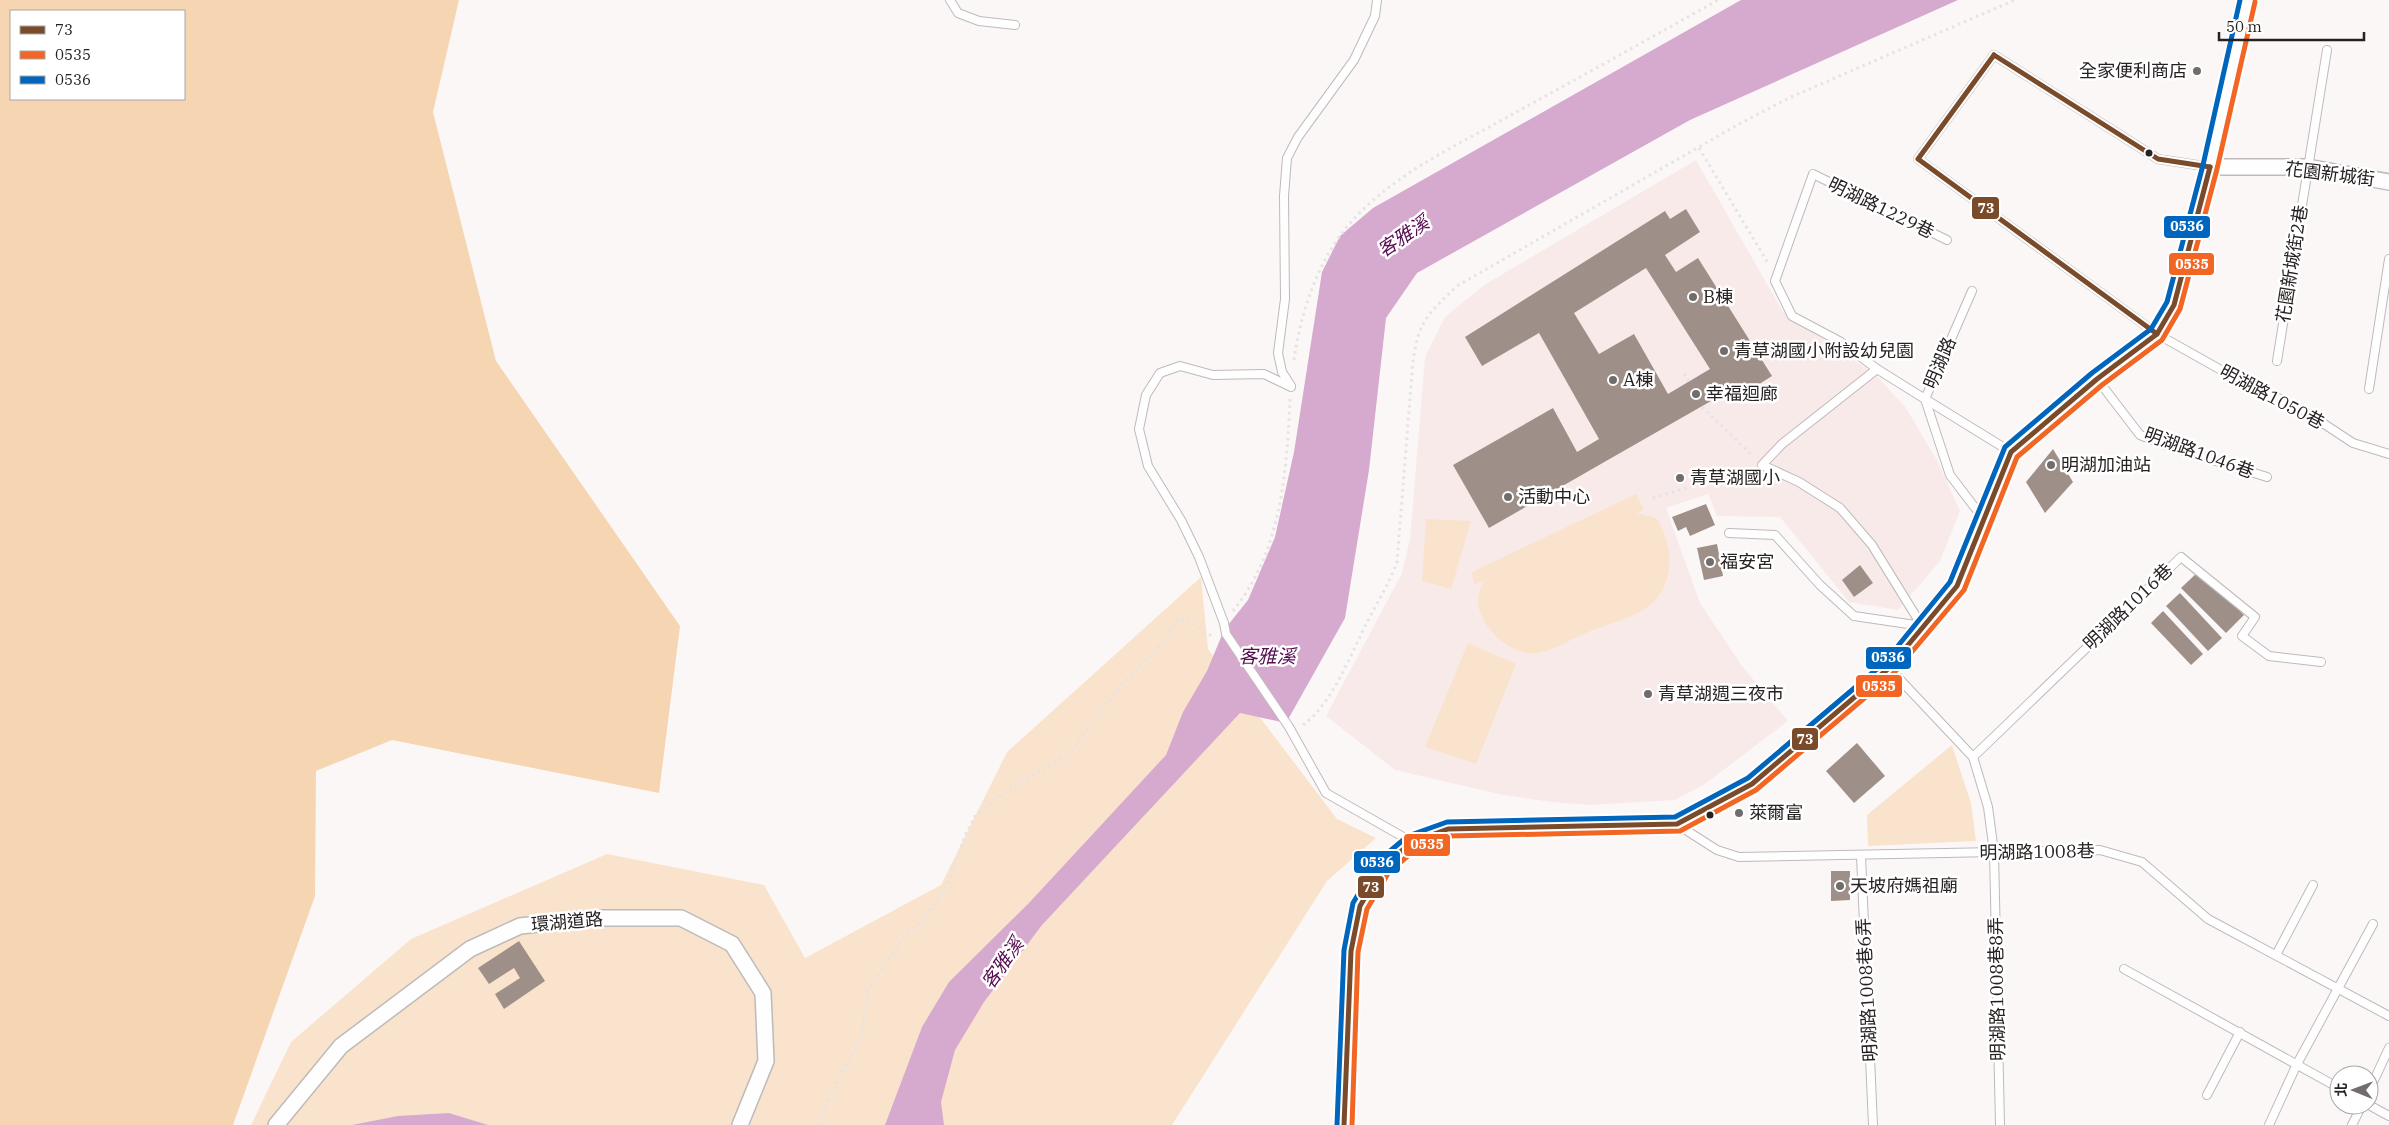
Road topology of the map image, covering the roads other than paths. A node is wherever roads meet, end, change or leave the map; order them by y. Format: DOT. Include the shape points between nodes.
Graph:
graph roads {
  1 [pos="950,0"];
  2 [pos="1377,0"];
  3 [pos="2248,0"];
  4 [pos="1014,25"];
  5 [pos="2327,50"];
  6 [pos="2210,167"];
  7 [pos="2307,167"];
  8 [pos="2389,182"];
  9 [pos="1947,240"];
  10 [pos="2389,259"];
  11 [pos="1972,290"];
  12 [pos="2156,334"];
  13 [pos="2277,361"];
  14 [pos="1877,369"];
  15 [pos="2097,379"];
  16 [pos="2369,389"];
  17 [pos="1925,398"];
  18 [pos="2011,452"];
  19 [pos="2389,454"];
  20 [pos="2267,477"];
  21 [pos="1985,521"];
  22 [pos="1729,533"];
  23 [pos="1922,626"];
  24 [pos="2321,662"];
  25 [pos="1890,668"];
  26 [pos="1973,757"];
  27 [pos="1677,824"];
  28 [pos="1412,842"];
  29 [pos="1994,852"];
  30 [pos="1861,856"];
  31 [pos="2313,885"];
  32 [pos="2373,924"];
  33 [pos="2276,955"];
  34 [pos="2124,969"];
  35 [pos="2337,990"];
  36 [pos="2389,1016"];
  37 [pos="2240,1032"];
  38 [pos="2389,1048"];
  39 [pos="2297,1064"];
  40 [pos="2379,1070"];
  41 [pos="2329,1082"];
  42 [pos="2207,1095"];
  43 [pos="276,1125"];
  44 [pos="740,1125"];
  45 [pos="1344,1125"];
  46 [pos="1873,1125"];
  47 [pos="2000,1125"];
  48 [pos="2269,1125"];
  1 -- 4 [label="lane" via="958,13 979,21"];
  2 -- 28 [label="lane" via="1374,16 1354,60 1298,137 1287,158 1285,299 1278,353 1282,372 1291,387 1264,374 1213,375 1180,366 1160,373 1146,395 1139,428 1148,466 1199,557 1226,634 1290,730 1326,793"];
  3 -- 6 [label="street"];
  5 -- 7 [label="lane, 花園新城街2巷"];
  6 -- 7 [label="street, 花園新城街"];
  6 -- 12 [label="street" via="2174,305"];
  6 -- 12 [label="lane, 明湖路1050巷" via="2158,159 1994,55 1918,159"];
  7 -- 8 [label="street, 花園新城街"];
  7 -- 13 [label="lane, 花園新城街2巷"];
  9 -- 14 [label="lane, 明湖路1229巷" via="1813,174 1775,281 1792,316 1840,342"];
  10 -- 16 [label="lane"];
  11 -- 17 [label="lane, 明湖路"];
  12 -- 15 [label="street"];
  12 -- 19 [label="lane, 明湖路1050巷" via="2303,410 2353,443"];
  14 -- 17 [label="lane, 明湖路1229巷"];
  14 -- 23 [label="lane" via="1782,444 1762,465 1799,482 1840,508 1872,546"];
  15 -- 18 [label="street"];
  15 -- 20 [label="lane, 明湖路1046巷" via="2140,435"];
  17 -- 18 [label="lane, 明湖路"];
  17 -- 21 [label="lane" via="1950,475"];
  18 -- 21 [label="street"];
  21 -- 23 [label="street" via="1957,586"];
  22 -- 23 [label="lane" via="1775,535 1820,585 1854,616"];
  23 -- 25 [label="street"];
  24 -- 26 [label="lane, 明湖路1016巷" via="2270,656 2242,636 2255,617 2181,557"];
  25 -- 26 [label="lane"];
  25 -- 27 [label="street" via="1752,784"];
  26 -- 29 [label="lane" via="1988,807"];
  27 -- 28 [label="street" via="1448,829"];
  27 -- 30 [label="lane, 明湖路1008巷" via="1717,850 1739,857"];
  28 -- 45 [label="street" via="1383,867 1360,906 1351,951"];
  29 -- 30 [label="lane, 明湖路1008巷"];
  29 -- 33 [label="lane, 明湖路1008巷" via="2100,850 2142,862 2208,920"];
  29 -- 47 [label="lane, 明湖路1008巷8弄"];
  30 -- 46 [label="lane, 明湖路1008巷6弄"];
  31 -- 33 [label="lane"];
  32 -- 35 [label="lane"];
  33 -- 35 [label="lane, 明湖路1008巷"];
  34 -- 37 [label="lane"];
  35 -- 36 [label="lane, 明湖路1008巷"];
  35 -- 39 [label="lane"];
  37 -- 39 [label="lane"];
  37 -- 42 [label="lane"];
  38 -- 40 [label="lane"];
  39 -- 41 [label="lane"];
  39 -- 48 [label="lane"];
  43 -- 44 [label="street, 環湖道路" via="341,1046 470,949 520,926 595,918 682,918 732,944 763,993 766,1061"];
}
